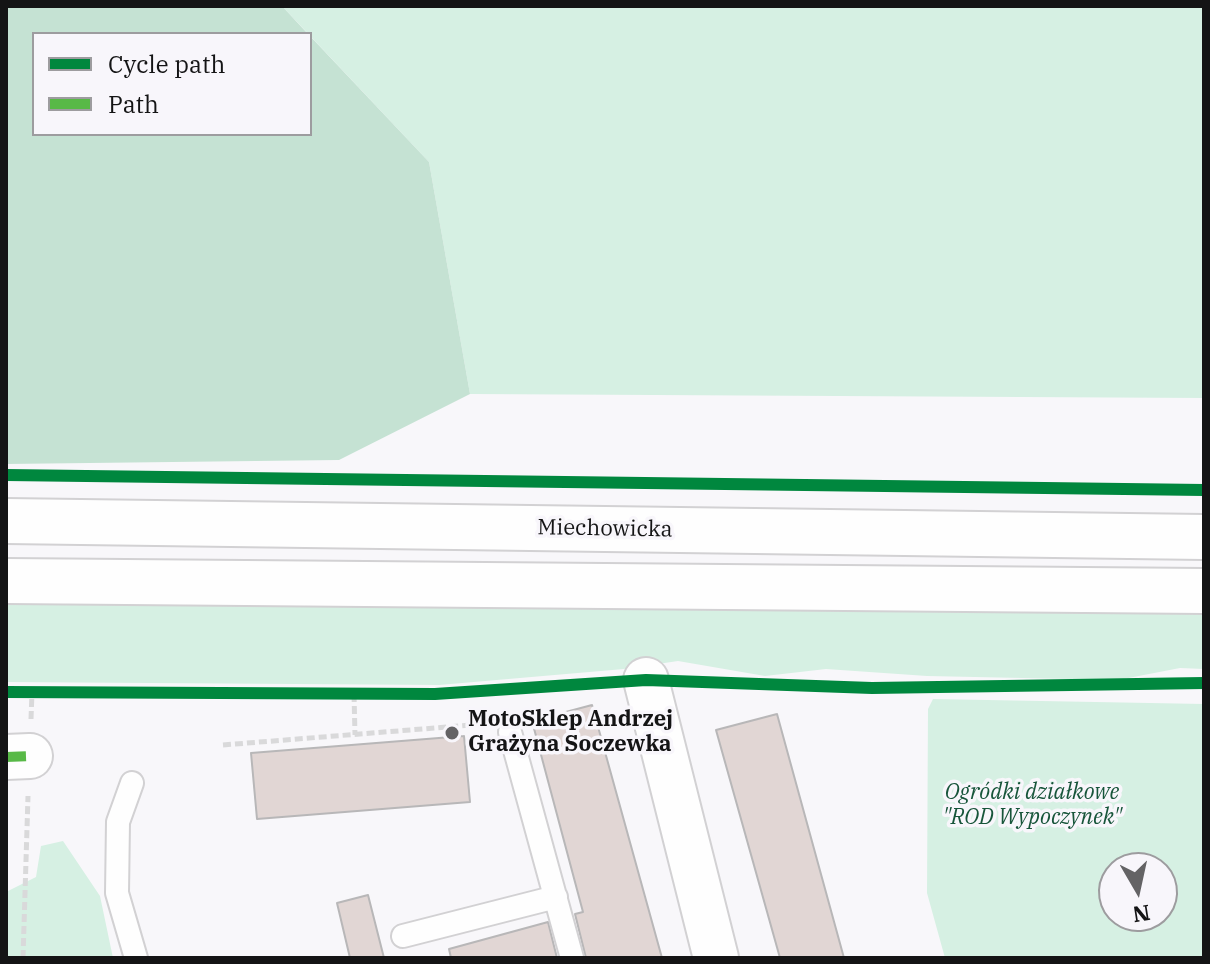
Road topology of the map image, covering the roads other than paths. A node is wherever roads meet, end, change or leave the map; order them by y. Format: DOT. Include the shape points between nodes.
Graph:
graph roads {
  1 [pos="6,521"];
  2 [pos="1204,537"];
  3 [pos="6,581"];
  4 [pos="1204,591"];
  5 [pos="646,680"];
  6 [pos="510,732"];
  7 [pos="132,783"];
  8 [pos="556,897"];
  9 [pos="403,936"];
  10 [pos="136,958"];
  11 [pos="572,958"];
  12 [pos="716,958"];
  1 -- 2 [label="main road, Miechowicka"];
  3 -- 4 [label="main road"];
  5 -- 12 [label="main road"];
  6 -- 8 [label="lane"];
  7 -- 10 [label="lane" via="118,822 117,893"];
  8 -- 9 [label="lane"];
  8 -- 11 [label="lane"];
}
